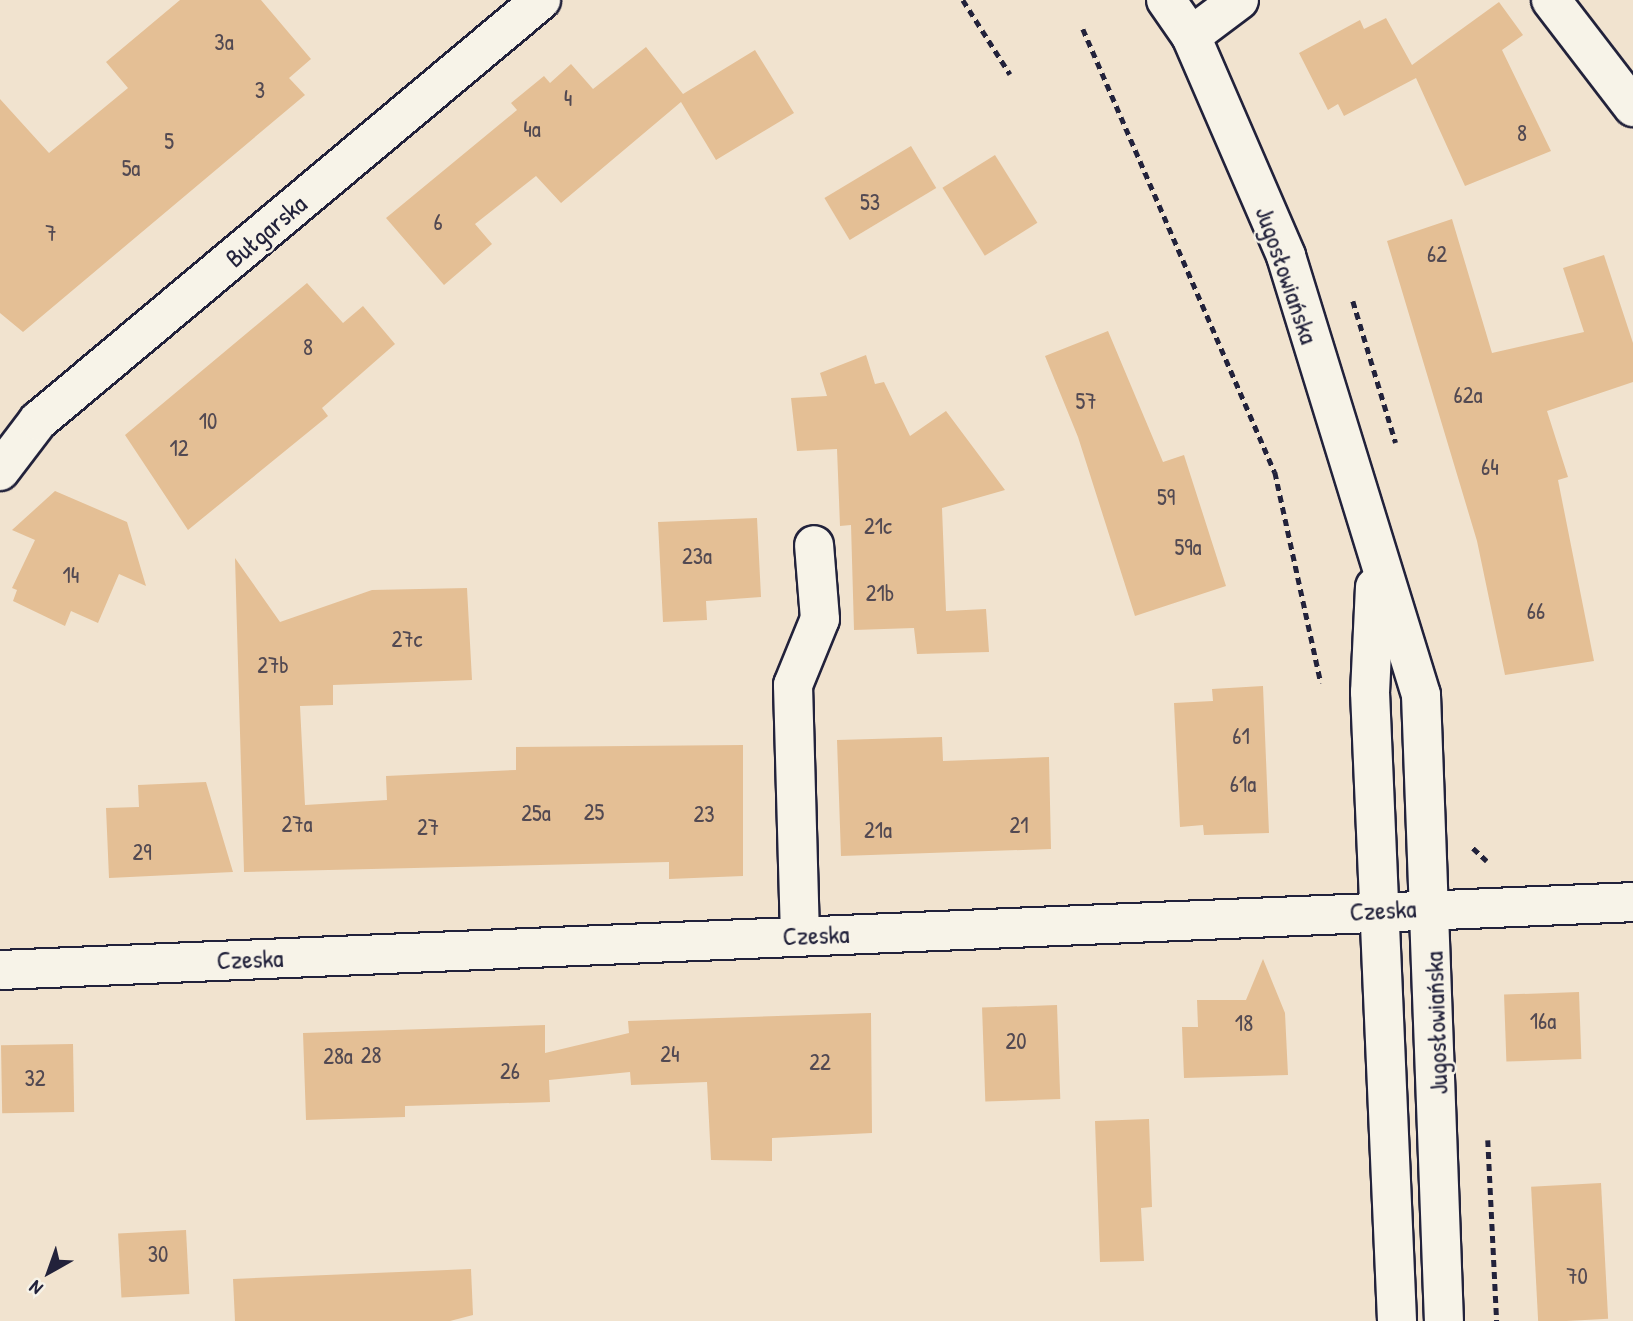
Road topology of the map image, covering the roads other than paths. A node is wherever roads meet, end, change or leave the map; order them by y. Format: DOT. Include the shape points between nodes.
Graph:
graph roads {
  1 [pos="541,0"];
  2 [pos="1166,0"];
  3 [pos="1239,0"];
  4 [pos="1551,0"];
  5 [pos="1191,36"];
  6 [pos="1633,107"];
  7 [pos="0,471"];
  8 [pos="814,545"];
  9 [pos="1376,564"];
  10 [pos="1633,902"];
  11 [pos="1432,908"];
  12 [pos="1383,910"];
  13 [pos="800,936"];
  14 [pos="0,970"];
  15 [pos="1442,1217"];
  16 [pos="1393,1219"];
  17 [pos="1397,1321"];
  18 [pos="1444,1321"];
  1 -- 7 [label="street, Bułgarska" via="38,421"];
  2 -- 5 [label="street, Jugosłowiańska"];
  3 -- 5 [label="street"];
  4 -- 6 [label="street"];
  5 -- 9 [label="street, Jugosłowiańska" via="1286,256"];
  8 -- 13 [label="street" via="820,619 793,685"];
  9 -- 11 [label="street, Jugosłowiańska" via="1421,695"];
  9 -- 12 [label="street, Jugosłowiańska" via="1370,692"];
  10 -- 11 [label="street, Czeska"];
  11 -- 12 [label="street, Czeska"];
  11 -- 15 [label="street, Jugosłowiańska"];
  12 -- 13 [label="street, Czeska"];
  12 -- 16 [label="street, Jugosłowiańska"];
  13 -- 14 [label="street, Czeska"];
  15 -- 16 [label="street"];
  15 -- 18 [label="street, Jugosłowiańska"];
  16 -- 17 [label="street, Jugosłowiańska"];
}
